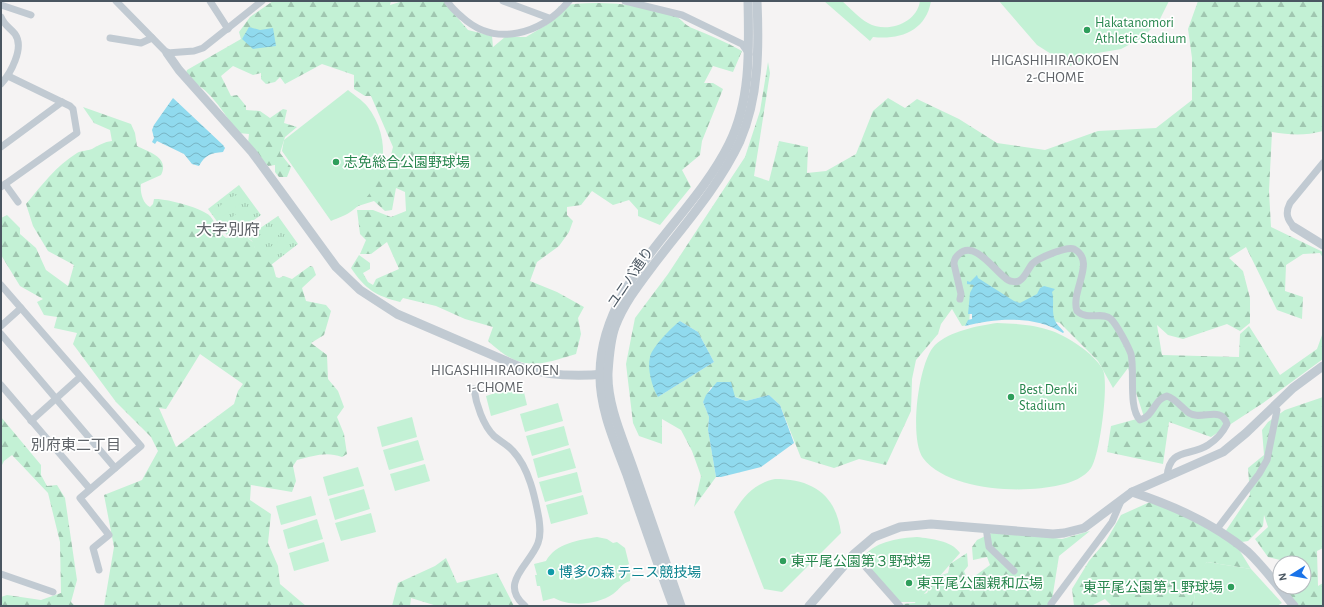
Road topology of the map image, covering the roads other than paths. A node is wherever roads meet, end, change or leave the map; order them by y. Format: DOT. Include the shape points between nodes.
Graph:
graph roads {
  1 [pos="116,1"];
  2 [pos="210,1"];
  3 [pos="262,1"];
  4 [pos="447,1"];
  5 [pos="503,1"];
  6 [pos="569,1"];
  7 [pos="625,1"];
  8 [pos="748,1"];
  9 [pos="758,1"];
  10 [pos="1,5"];
  11 [pos="30,15"];
  12 [pos="1,17"];
  13 [pos="550,18"];
  14 [pos="228,29"];
  15 [pos="110,38"];
  16 [pos="152,38"];
  17 [pos="167,53"];
  18 [pos="749,54"];
  19 [pos="759,55"];
  20 [pos="8,76"];
  21 [pos="1,84"];
  22 [pos="62,102"];
  23 [pos="1,147"];
  24 [pos="1323,164"];
  25 [pos="3,185"];
  26 [pos="18,202"];
  27 [pos="1294,227"];
  28 [pos="1323,245"];
  29 [pos="1,285"];
  30 [pos="960,299"];
  31 [pos="21,308"];
  32 [pos="1,326"];
  33 [pos="1,334"];
  34 [pos="1323,366"];
  35 [pos="604,374"];
  36 [pos="80,377"];
  37 [pos="1,385"];
  38 [pos="474,389"];
  39 [pos="55,399"];
  40 [pos="1274,407"];
  41 [pos="31,421"];
  42 [pos="115,468"];
  43 [pos="1167,477"];
  44 [pos="90,489"];
  45 [pos="1132,492"];
  46 [pos="1121,501"];
  47 [pos="986,528"];
  48 [pos="1217,529"];
  49 [pos="854,554"];
  50 [pos="99,570"];
  51 [pos="1014,571"];
  52 [pos="1,574"];
  53 [pos="53,592"];
  54 [pos="1051,604"];
  55 [pos="525,606"];
  56 [pos="673,606"];
  57 [pos="681,606"];
  58 [pos="809,606"];
  59 [pos="900,606"];
  60 [pos="1294,606"];
  1 -- 16 [label="street"];
  2 -- 14 [label="street"];
  3 -- 14 [label="street"];
  4 -- 13 [label="street" via="467,22 485,33 503,36 532,28"];
  5 -- 13 [label="street"];
  6 -- 13 [label="street"];
  7 -- 18 [label="street" via="682,15 742,44"];
  8 -- 18 [label="street, ユニバ通り"];
  9 -- 19 [label="street, ユニバ通り"];
  10 -- 11 [label="street"];
  12 -- 20 [label="street" via="3,23 16,35 18,47"];
  14 -- 17 [label="street" via="203,48"];
  15 -- 16 [label="street" via="141,43"];
  16 -- 17 [label="street"];
  17 -- 35 [label="street" via="252,152 336,267 370,298 397,314 520,368 565,377"];
  18 -- 19 [label="street"];
  18 -- 35 [label="street, ユニバ通り" via="744,101 730,143 714,172 633,278 615,307 604,339"];
  19 -- 35 [label="street, ユニバ通り" via="754,92 740,140 722,174 624,308 615,328"];
  20 -- 21 [label="street"];
  20 -- 22 [label="street"];
  22 -- 23 [label="street"];
  22 -- 25 [label="street" via="73,110 77,133"];
  24 -- 27 [label="street" via="1287,209 1289,221"];
  25 -- 26 [label="street"];
  27 -- 28 [label="street"];
  29 -- 31 [label="street"];
  30 -- 43 [label="street" via="954,260 962,251 978,254 1009,281 1018,282 1041,258 1070,248 1080,254 1085,272 1075,296 1077,311 1082,315 1111,318 1127,345 1134,407 1140,420 1148,417 1160,400 1167,396 1195,416 1213,413 1226,419 1227,424 1223,432 1209,445 1175,457 1168,468"];
  31 -- 32 [label="street"];
  31 -- 36 [label="street"];
  33 -- 39 [label="street"];
  34 -- 40 [label="street" via="1293,388"];
  35 -- 56 [label="street, ユニバ通り" via="607,417"];
  35 -- 57 [label="street, ユニバ通り" via="618,424"];
  36 -- 39 [label="street"];
  36 -- 42 [label="street" via="141,446"];
  37 -- 41 [label="street"];
  38 -- 55 [label="street" via="488,428 494,436 514,451 524,468 536,507 539,542 514,583 519,601"];
  39 -- 41 [label="street"];
  39 -- 42 [label="street"];
  40 -- 43 [label="street" via="1223,452"];
  40 -- 48 [label="street" via="1277,410 1267,460"];
  41 -- 44 [label="street"];
  42 -- 44 [label="street"];
  43 -- 45 [label="street"];
  44 -- 50 [label="street" via="80,498 109,535 93,548"];
  45 -- 46 [label="street"];
  45 -- 48 [label="street"];
  46 -- 47 [label="street" via="1084,528 1064,533"];
  46 -- 54 [label="street" via="1112,522"];
  47 -- 49 [label="street" via="908,525 874,537"];
  47 -- 51 [label="street" via="989,547"];
  48 -- 60 [label="street" via="1255,560"];
  49 -- 58 [label="street"];
  49 -- 59 [label="street"];
  52 -- 53 [label="street"];
}
